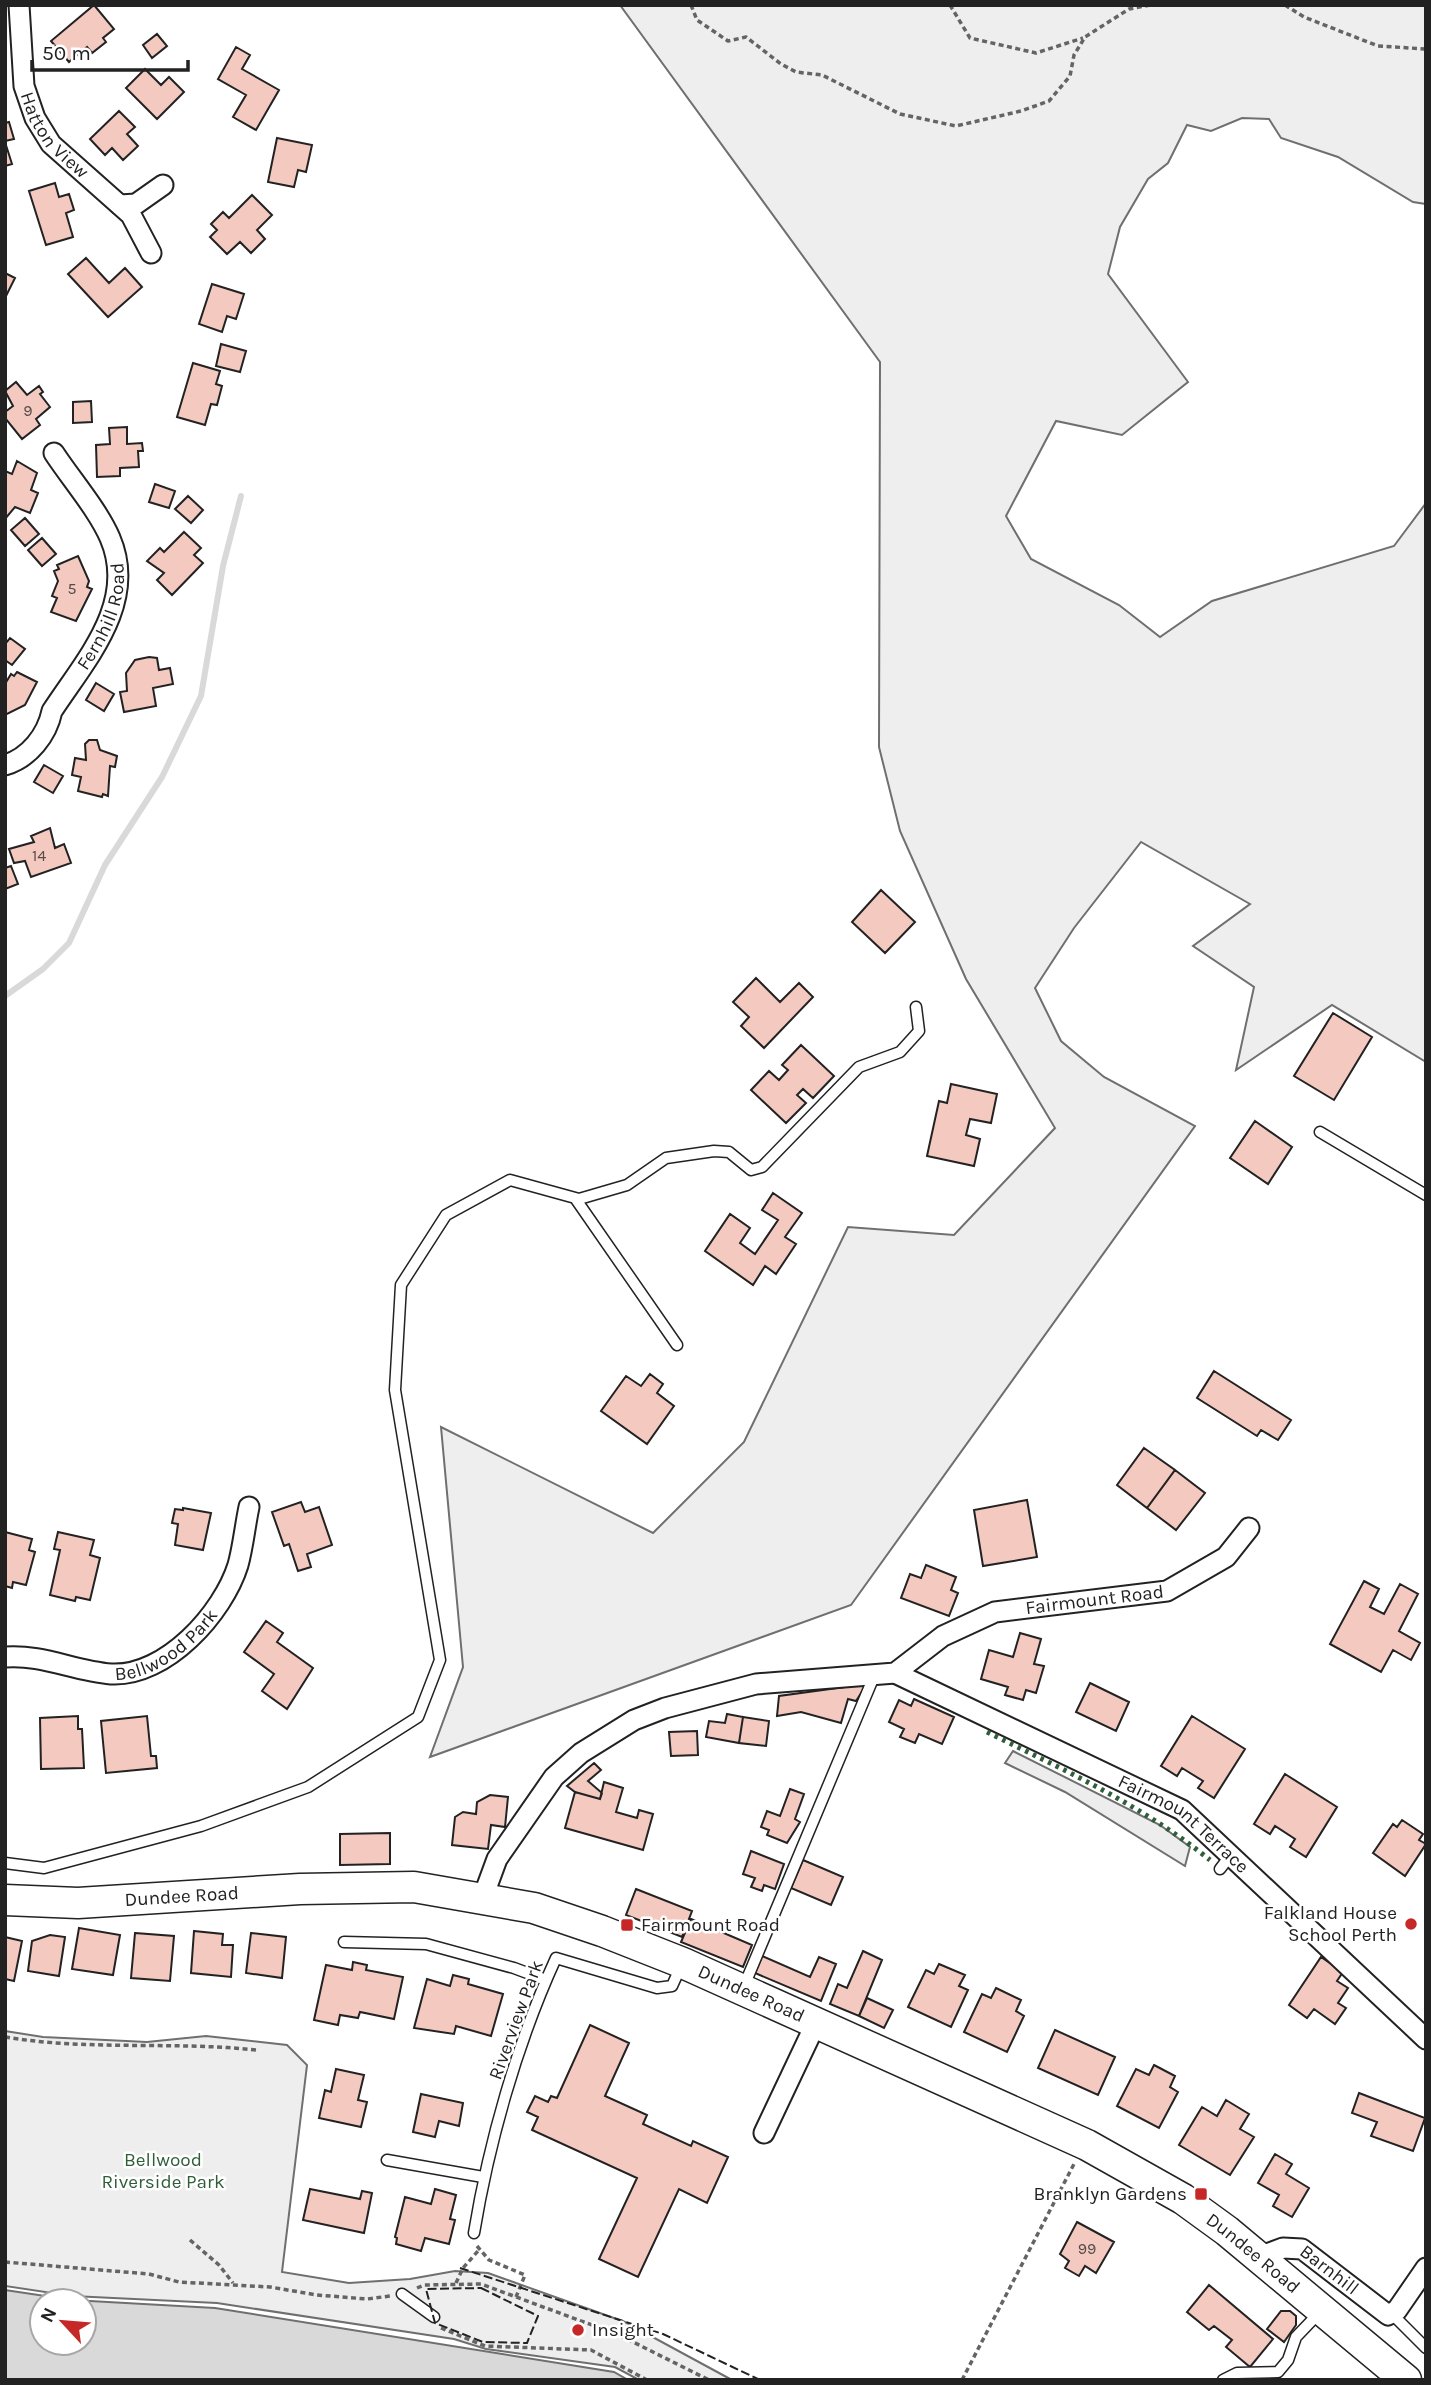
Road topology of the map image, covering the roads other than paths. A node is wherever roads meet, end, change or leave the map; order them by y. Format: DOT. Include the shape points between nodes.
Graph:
graph roads {
  1 [pos="19,5"];
  2 [pos="163,185"];
  3 [pos="120,205"];
  4 [pos="151,253"];
  5 [pos="54,453"];
  6 [pos="5,765"];
  7 [pos="916,1007"];
  8 [pos="1320,1132"];
  9 [pos="1426,1195"];
  10 [pos="575,1198"];
  11 [pos="677,1345"];
  12 [pos="248,1507"];
  13 [pos="1249,1528"];
  14 [pos="5,1657"];
  15 [pos="895,1673"];
  16 [pos="875,1674"];
  17 [pos="5,1863"];
  18 [pos="483,1896"];
  19 [pos="5,1900"];
  20 [pos="344,1942"];
  21 [pos="683,1963"];
  22 [pos="546,1980"];
  23 [pos="743,1990"];
  24 [pos="816,2023"];
  25 [pos="1426,2039"];
  26 [pos="764,2133"];
  27 [pos="387,2160"];
  28 [pos="483,2177"];
  29 [pos="474,2233"];
  30 [pos="1259,2258"];
  31 [pos="1426,2268"];
  32 [pos="402,2294"];
  33 [pos="1322,2311"];
  34 [pos="1393,2315"];
  35 [pos="433,2316"];
  36 [pos="1426,2348"];
  37 [pos="1223,2380"];
  38 [pos="1406,2380"];
  1 -- 3 [label="street, Hatton View" via="24,86 35,118 51,144"];
  2 -- 3 [label="street" via="136,204"];
  3 -- 4 [label="street, Hatton View" via="131,215"];
  5 -- 6 [label="street, Fernhill Road" via="110,537 119,570 119,592 113,616 52,711 38,742 19,761"];
  7 -- 10 [label="lane" via="919,1031 900,1052 859,1067 762,1167 751,1170 729,1152 666,1158 627,1185"];
  8 -- 9 [label="lane"];
  10 -- 11 [label="lane"];
  10 -- 17 [label="lane" via="510,1181 446,1215 401,1285 395,1390 440,1660 418,1717 307,1787 201,1826 44,1868"];
  12 -- 14 [label="street, Bellwood Park" via="238,1565 214,1613 164,1658 113,1674 27,1655"];
  13 -- 15 [label="street, Fairmount Road" via="1226,1557 1167,1591 995,1612 943,1636"];
  15 -- 16 [label="street"];
  15 -- 25 [label="street, Fairmount Terrace" via="979,1720 1182,1810 1225,1863"];
  16 -- 18 [label="street" via="756,1684 665,1708 609,1734 554,1777 535,1801 498,1859"];
  16 -- 23 [label="lane"];
  18 -- 19 [label="main road, Dundee Road" via="414,1886 78,1903"];
  18 -- 21 [label="main road, Dundee Road" via="568,1919"];
  20 -- 22 [label="lane" via="426,1944"];
  21 -- 22 [label="lane, Riverview Park" via="672,1986 657,1988 556,1958"];
  21 -- 23 [label="main road, Dundee Road"];
  22 -- 28 [label="lane, Riverview Park"];
  23 -- 24 [label="main road, Dundee Road"];
  24 -- 26 [label="street"];
  24 -- 30 [label="main road, Dundee Road" via="1087,2144 1183,2199"];
  27 -- 28 [label="lane"];
  28 -- 29 [label="lane, Riverview Park"];
  30 -- 33 [label="main road, Dundee Road"];
  30 -- 34 [label="street, Barnhill" via="1283,2248 1302,2249"];
  31 -- 34 [label="street"];
  32 -- 35 [label="lane"];
  33 -- 37 [label="lane" via="1296,2337 1278,2372 1237,2373"];
  33 -- 38 [label="main road, Dundee Road"];
  34 -- 36 [label="lane"];
}
